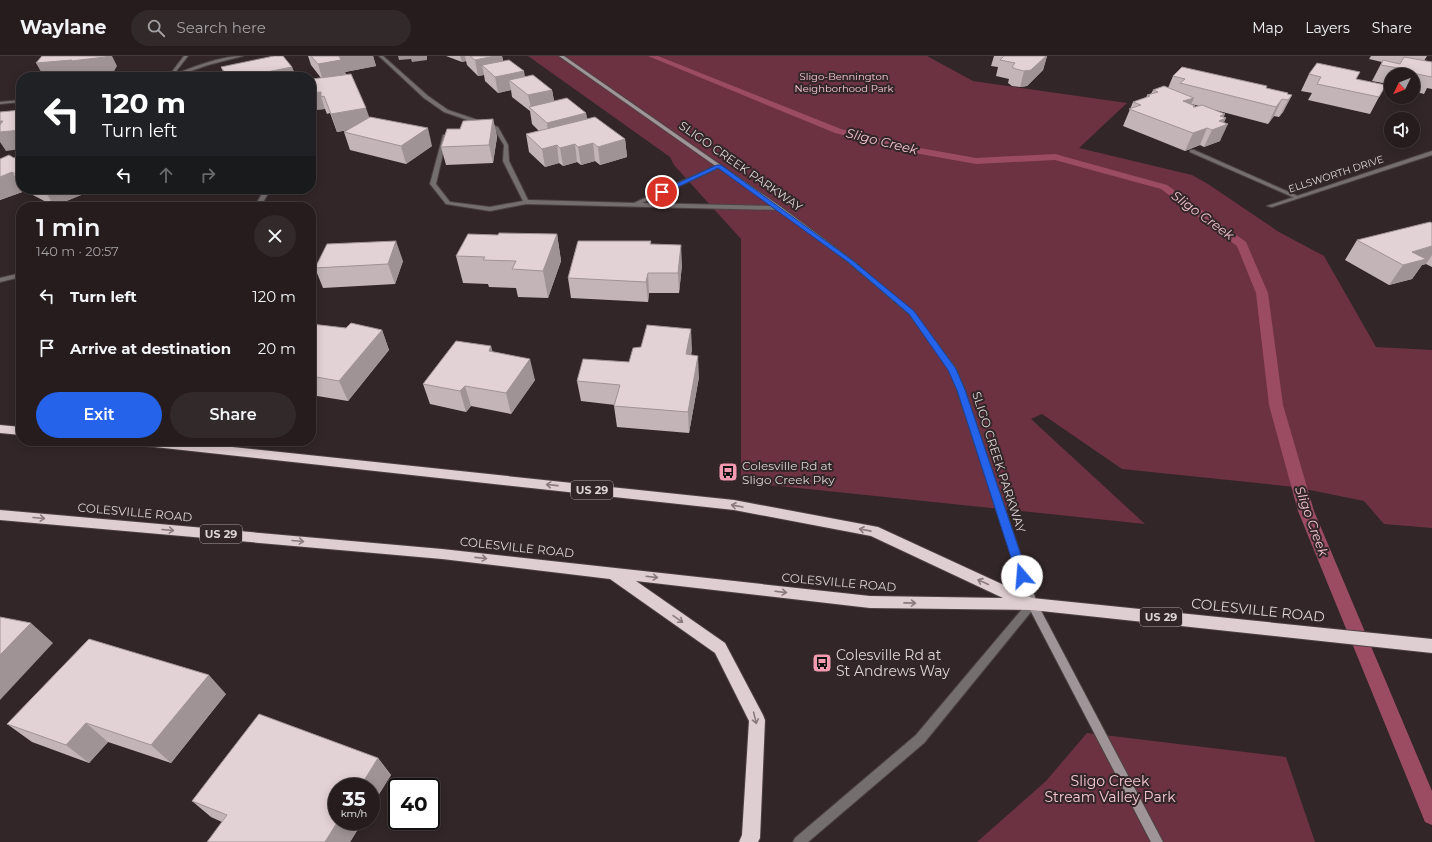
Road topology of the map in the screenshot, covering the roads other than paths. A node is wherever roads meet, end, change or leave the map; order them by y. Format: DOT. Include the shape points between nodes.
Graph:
graph roads {
  1 [pos="186,56"];
  2 [pos="242,56"];
  3 [pos="381,56"];
  4 [pos="561,56"];
  5 [pos="174,72"];
  6 [pos="184,72"];
  7 [pos="16,101"];
  8 [pos="0,103"];
  9 [pos="496,128"];
  10 [pos="481,130"];
  11 [pos="460,133"];
  12 [pos="1192,151"];
  13 [pos="1432,153"];
  14 [pos="719,166"];
  15 [pos="1297,197"];
  16 [pos="526,202"];
  17 [pos="634,204"];
  18 [pos="1270,206"];
  19 [pos="779,208"];
  20 [pos="16,276"];
  21 [pos="0,280"];
  22 [pos="0,429"];
  23 [pos="16,431"];
  24 [pos="193,446"];
  25 [pos="0,515"];
  26 [pos="612,572"];
  27 [pos="1032,604"];
  28 [pos="1432,646"];
  29 [pos="748,842"];
  30 [pos="799,842"];
  31 [pos="1157,842"];
  1 -- 5 [label="street"];
  2 -- 6 [label="street"];
  3 -- 9 [label="street" via="426,97 446,111"];
  4 -- 14 [label="street, SLIGO CREEK PARKWAY"];
  7 -- 8 [label="street"];
  9 -- 10 [label="street"];
  9 -- 16 [label="street" via="506,145 506,161"];
  11 -- 16 [label="street" via="445,135 433,184 448,203 490,209"];
  12 -- 15 [label="street"];
  13 -- 15 [label="street, ELLSWORTH DRIVE"];
  14 -- 17 [label="street"];
  14 -- 19 [label="street, SLIGO CREEK PARKWAY"];
  15 -- 18 [label="street, ELLSWORTH DRIVE"];
  16 -- 17 [label="street"];
  17 -- 19 [label="street"];
  19 -- 27 [label="street, SLIGO CREEK PARKWAY" via="850,261 912,313 952,369"];
  20 -- 21 [label="street"];
  22 -- 23 [label="highway"];
  27 -- 24 [label="highway, COLESVILLE ROAD / US 29, one-way" via="873,531 741,506"];
  25 -- 26 [label="highway, COLESVILLE ROAD / US 29, one-way" via="442,554"];
  26 -- 27 [label="highway, COLESVILLE ROAD / US 29, one-way" via="870,602"];
  26 -- 29 [label="highway, one-way" via="720,648 750,704 757,720 751,838"];
  27 -- 28 [label="highway, COLESVILLE ROAD / US 29"];
  27 -- 30 [label="street" via="920,739"];
  27 -- 31 [label="street, SLIGO CREEK PARKWAY"];
}
